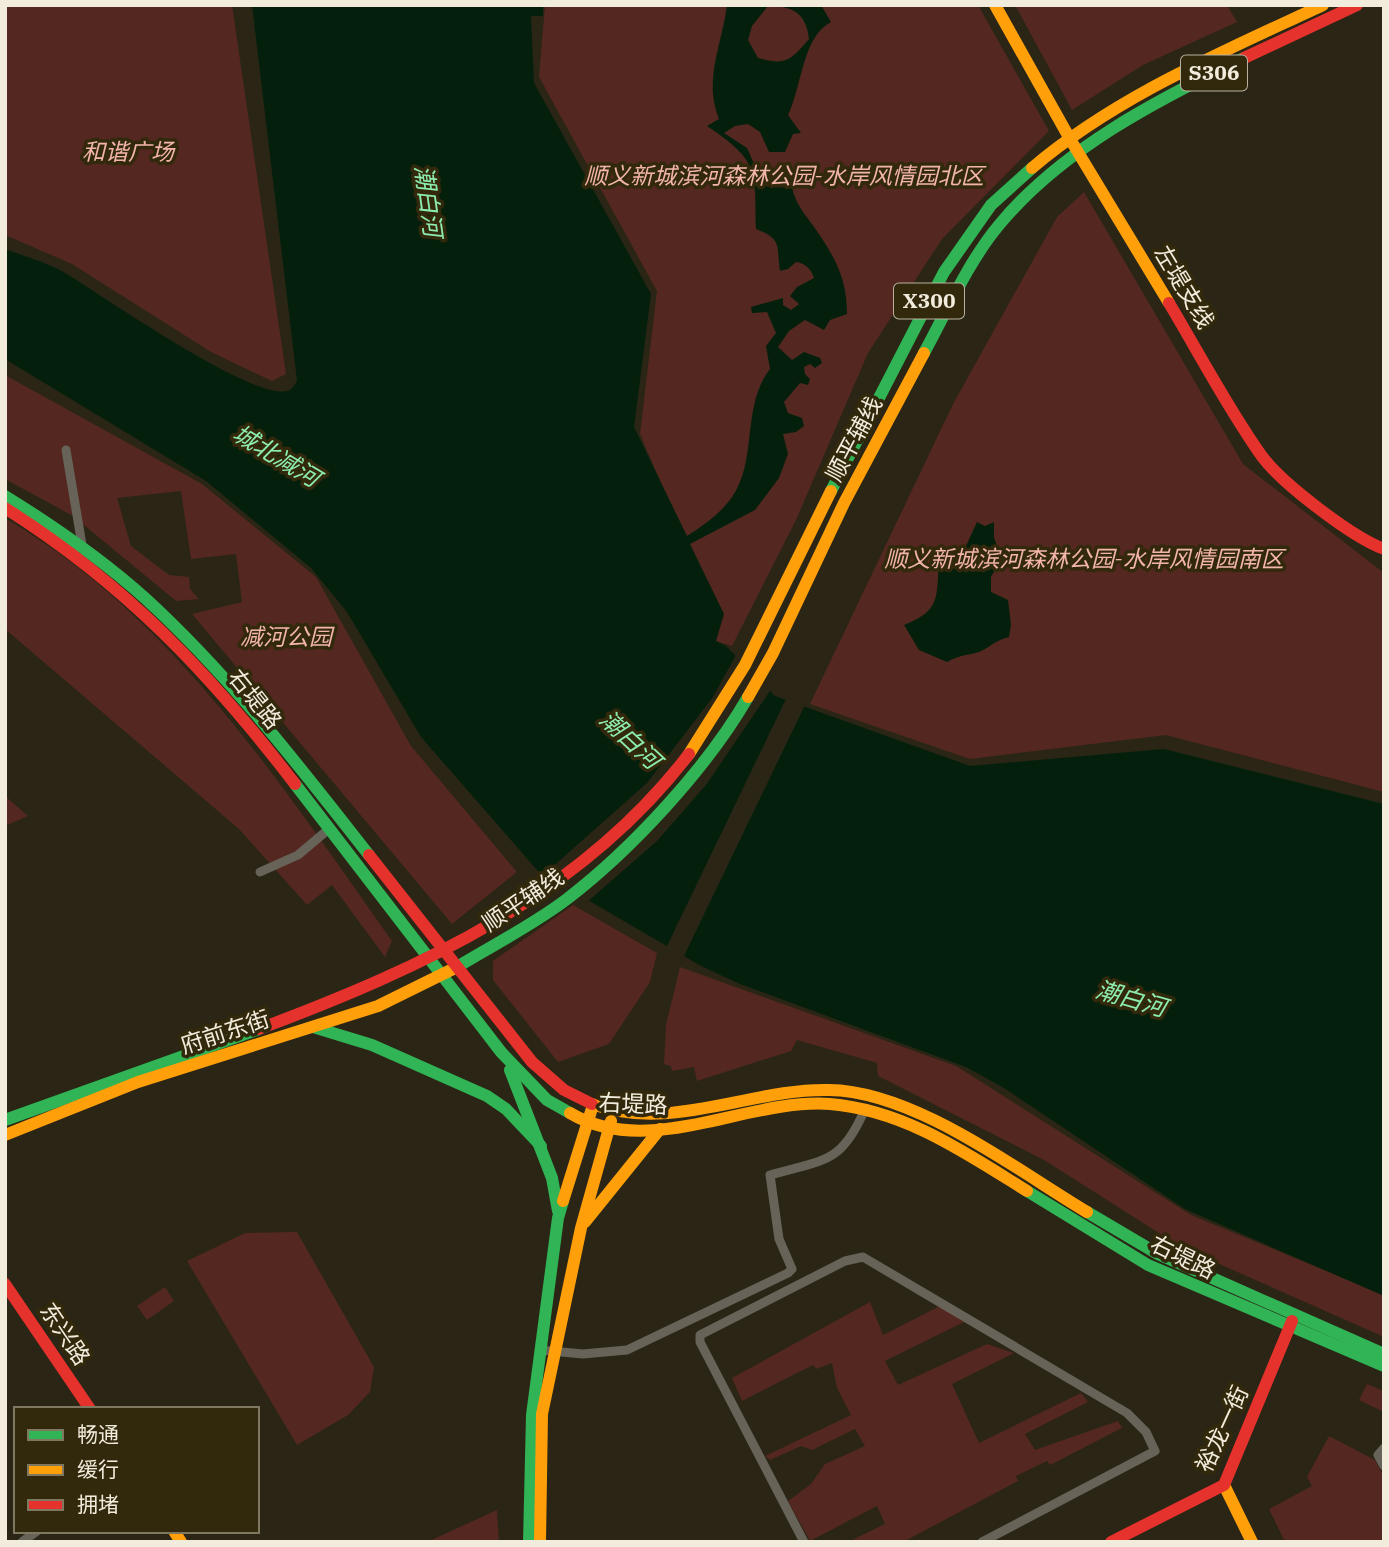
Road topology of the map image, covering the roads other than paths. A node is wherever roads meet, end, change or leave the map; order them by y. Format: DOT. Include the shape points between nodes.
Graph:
graph roads {
  1 [pos="995,5"];
  2 [pos="1323,5"];
  3 [pos="1357,5"];
  4 [pos="1070,139"];
  5 [pos="1078,154"];
  6 [pos="66,450"];
  7 [pos="5,496"];
  8 [pos="5,508"];
  9 [pos="82,545"];
  10 [pos="1384,549"];
  11 [pos="330,828"];
  12 [pos="260,872"];
  13 [pos="445,953"];
  14 [pos="432,960"];
  15 [pos="457,967"];
  16 [pos="441,975"];
  17 [pos="313,1027"];
  18 [pos="501,1052"];
  19 [pos="593,1105"];
  20 [pos="865,1109"];
  21 [pos="613,1110"];
  22 [pos="5,1120"];
  23 [pos="588,1124"];
  24 [pos="610,1128"];
  25 [pos="660,1129"];
  26 [pos="5,1135"];
  27 [pos="541,1146"];
  28 [pos="558,1218"];
  29 [pos="581,1228"];
  30 [pos="5,1284"];
  31 [pos="1292,1321"];
  32 [pos="547,1351"];
  33 [pos="1384,1354"];
  34 [pos="1384,1366"];
  35 [pos="89,1407"];
  36 [pos="1384,1448"];
  37 [pos="1384,1466"];
  38 [pos="1224,1486"];
  39 [pos="529,1542"];
  40 [pos="540,1542"];
  41 [pos="804,1542"];
  42 [pos="982,1542"];
  43 [pos="1111,1542"];
  44 [pos="1252,1542"];
  1 -- 4 [label="main road, 左堤支线"];
  2 -- 4 [label="main road, 顺平辅线 / S306" via="1146,91"];
  3 -- 5 [label="main road, 顺平辅线 / S306" via="1192,83"];
  4 -- 5 [label="main road, 左堤支线"];
  4 -- 13 [label="main road, 顺平辅线 / X300" via="1009,186 971,231 919,317 758,646 679,767 637,815 594,854 510,916"];
  5 -- 10 [label="main road, 左堤支线" via="1262,457 1316,506 1365,542"];
  5 -- 15 [label="main road, 顺平辅线 / X300" via="1041,181 999,225 967,275 844,503 773,653 715,747 639,835 566,900"];
  6 -- 9 [label="street"];
  7 -- 9 [label="main road, 右堤路"];
  8 -- 11 [label="main road, 右堤路" via="89,565 170,635 226,695"];
  9 -- 13 [label="main road, 右堤路" via="150,600 240,694"];
  11 -- 12 [label="street" via="298,855"];
  11 -- 14 [label="main road, 右堤路"];
  13 -- 14 [label="main road, 府前东街"];
  13 -- 15 [label="main road, 右堤路"];
  14 -- 16 [label="main road, 右堤路"];
  14 -- 22 [label="main road, 府前东街" via="336,1001"];
  15 -- 16 [label="main road, 府前东街"];
  15 -- 19 [label="main road, 右堤路" via="532,1062 555,1084"];
  16 -- 17 [label="main road, 府前东街" via="379,1006"];
  16 -- 18 [label="main road, 右堤路"];
  17 -- 26 [label="main road, 府前东街" via="138,1082"];
  17 -- 27 [label="main road" via="372,1045 487,1096"];
  18 -- 23 [label="main road, 右堤路" via="547,1100"];
  18 -- 27 [label="main road"];
  19 -- 21 [label="main road, 右堤路"];
  19 -- 23 [label="main road"];
  20 -- 25 [label="main road, 右堤路" via="830,1104 786,1106"];
  20 -- 31 [label="main road, 右堤路" via="917,1126 956,1146 1148,1265"];
  20 -- 32 [label="street" via="847,1145 837,1154 770,1175 779,1239 792,1269 788,1273 627,1350"];
  21 -- 24 [label="main road"];
  21 -- 31 [label="main road, 右堤路" via="635,1115 821,1090 887,1099 917,1110 1158,1254"];
  23 -- 24 [label="main road, 右堤路"];
  23 -- 28 [label="main road"];
  24 -- 25 [label="main road, 右堤路"];
  24 -- 29 [label="main road"];
  25 -- 29 [label="main road"];
  27 -- 28 [label="main road"];
  28 -- 32 [label="main road"];
  29 -- 32 [label="main road"];
  30 -- 35 [label="main road, 东兴路"];
  31 -- 33 [label="main road, 右堤路"];
  31 -- 34 [label="main road, 右堤路"];
  31 -- 38 [label="main road, 裕龙一街"];
  32 -- 39 [label="main road" via="532,1415"];
  32 -- 40 [label="main road"];
  36 -- 37 [label="street" via="1378,1455"];
  38 -- 43 [label="main road, 裕龙一街"];
  38 -- 44 [label="main road"];
  41 -- 42 [label="street" via="700,1335 863,1256 1127,1413 1146,1432 1155,1451"];
}
